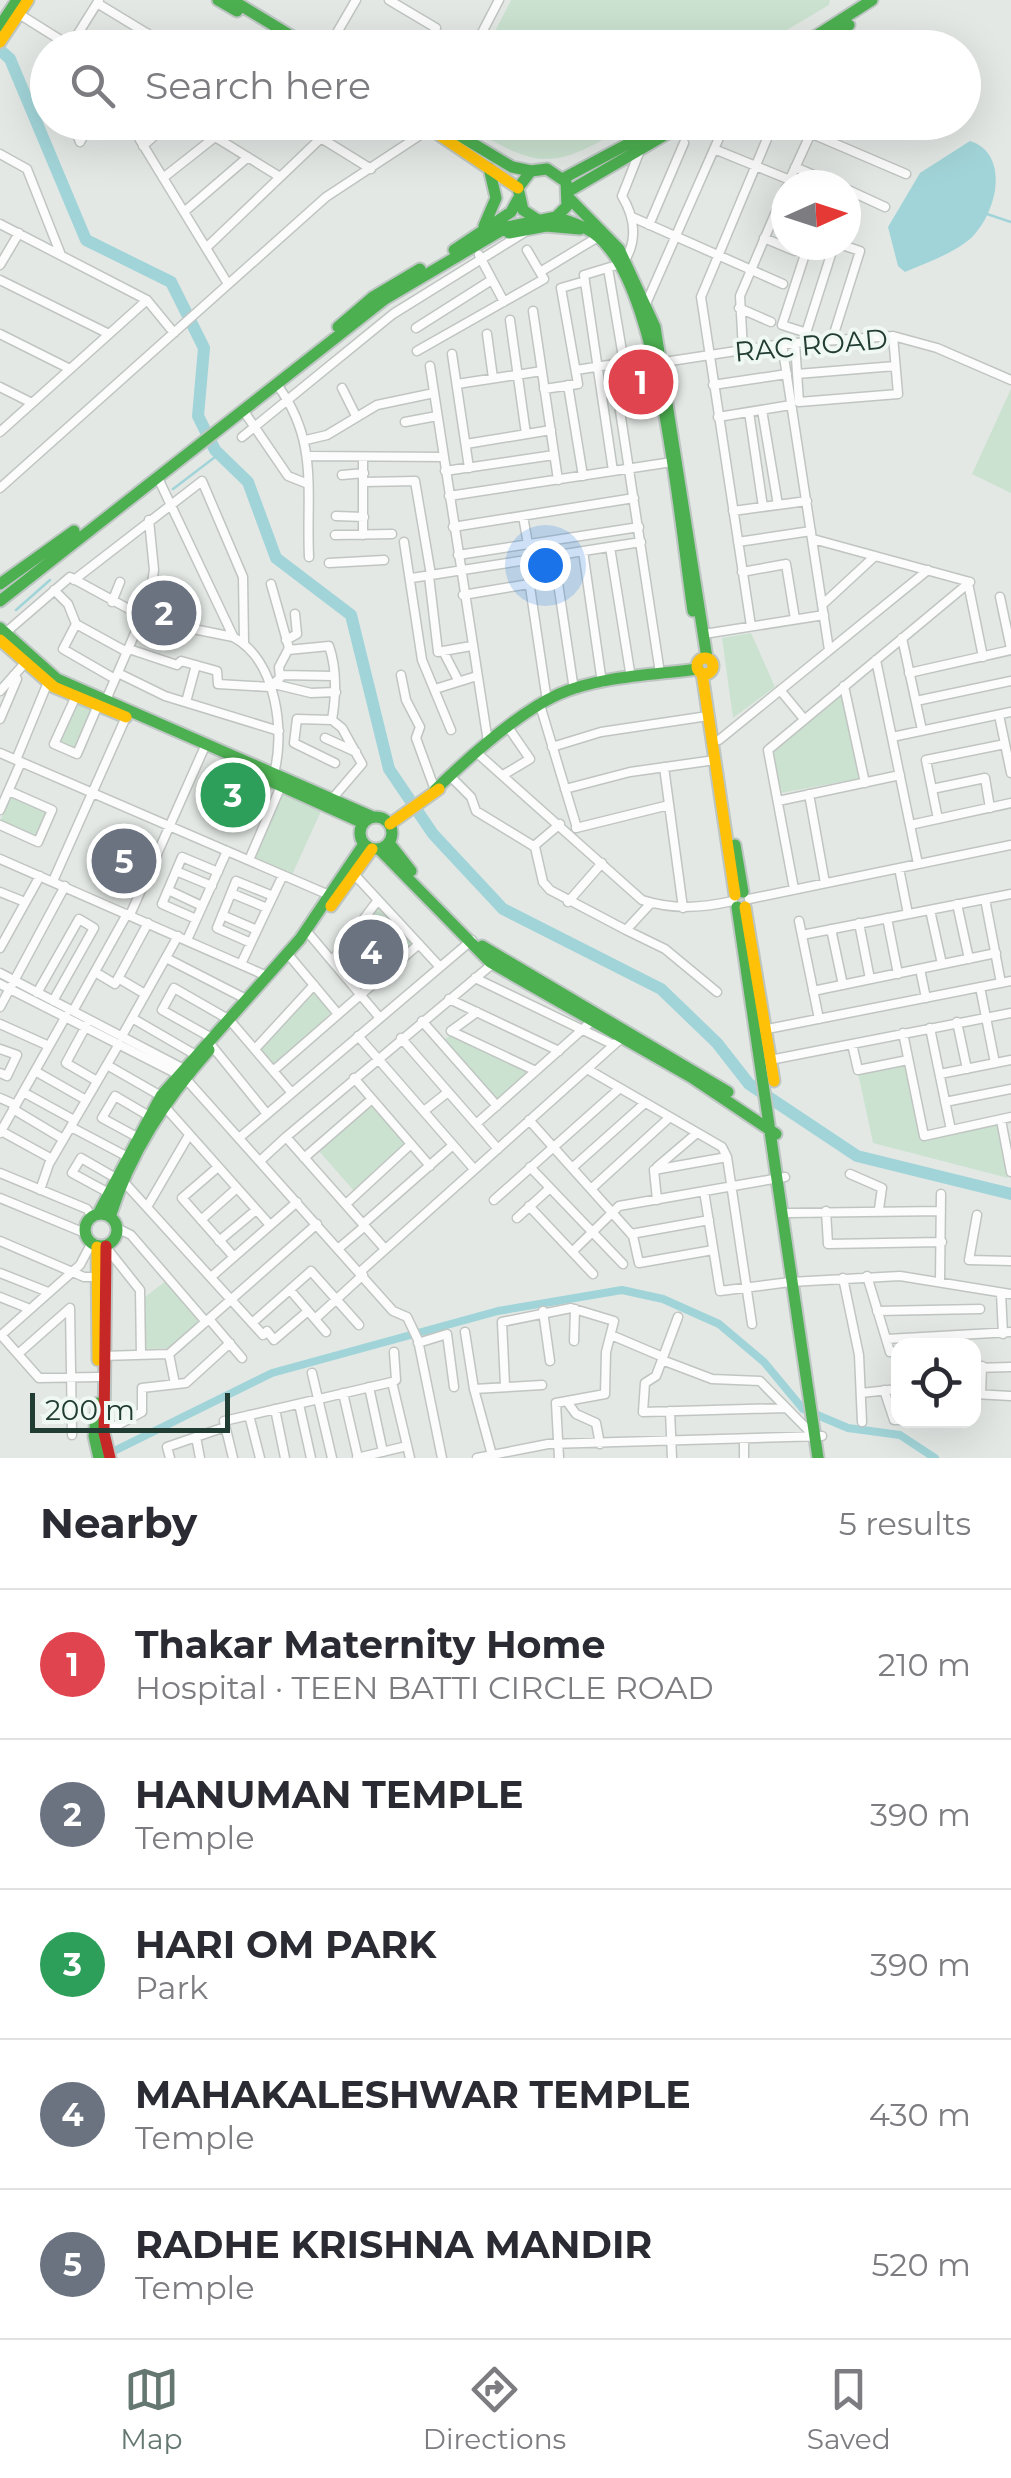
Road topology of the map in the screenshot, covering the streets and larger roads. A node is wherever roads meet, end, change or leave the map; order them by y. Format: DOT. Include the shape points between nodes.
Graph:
graph roads {
  1 [pos="28,0"];
  2 [pos="218,0"];
  3 [pos="232,0"];
  4 [pos="340,0"];
  5 [pos="388,0"];
  6 [pos="499,0"];
  7 [pos="886,0"];
  8 [pos="98,1"];
  9 [pos="862,2"];
  10 [pos="354,4"];
  11 [pos="9,16"];
  12 [pos="36,30"];
  13 [pos="80,30"];
  14 [pos="142,30"];
  15 [pos="267,30"];
  16 [pos="281,30"];
  17 [pos="338,30"];
  18 [pos="435,30"];
  19 [pos="483,30"];
  20 [pos="822,30"];
  21 [pos="841,30"];
  22 [pos="0,42"];
  23 [pos="140,140"];
  24 [pos="150,140"];
  25 [pos="207,140"];
  26 [pos="219,140"];
  27 [pos="319,140"];
  28 [pos="324,140"];
  29 [pos="413,140"];
  30 [pos="455,140"];
  31 [pos="463,140"];
  32 [pos="638,140"];
  33 [pos="655,140"];
  34 [pos="718,140"];
  35 [pos="766,140"];
  36 [pos="807,140"];
  37 [pos="826,140"];
  38 [pos="684,143"];
  39 [pos="144,146"];
  40 [pos="641,148"];
  41 [pos="714,149"];
  42 [pos="0,154"];
  43 [pos="248,157"];
  44 [pos="498,159"];
  45 [pos="484,162"];
  46 [pos="595,165"];
  47 [pos="755,166"];
  48 [pos="796,167"];
  49 [pos="371,168"];
  50 [pos="795,170"];
  51 [pos="802,170"];
  52 [pos="532,171"];
  53 [pos="906,174"];
  54 [pos="771,175"];
  55 [pos="280,176"];
  56 [pos="163,178"];
  57 [pos="567,189"];
  58 [pos="518,193"];
  59 [pos="861,196"];
  60 [pos="886,207"];
  61 [pos="184,212"];
  62 [pos="556,217"];
  63 [pos="632,217"];
  64 [pos="0,224"];
  65 [pos="535,224"];
  66 [pos="649,225"];
  67 [pos="771,225"];
  68 [pos="487,232"];
  69 [pos="18,233"];
  70 [pos="594,233"];
  71 [pos="676,238"];
  72 [pos="764,238"];
  73 [pos="771,241"];
  74 [pos="474,247"];
  75 [pos="206,248"];
  76 [pos="528,250"];
  77 [pos="61,255"];
  78 [pos="716,255"];
  79 [pos="481,259"];
  80 [pos="803,260"];
  81 [pos="829,260"];
  82 [pos="857,260"];
  83 [pos="617,264"];
  84 [pos="0,265"];
  85 [pos="750,270"];
  86 [pos="540,272"];
  87 [pos="0,280"];
  88 [pos="490,281"];
  89 [pos="585,281"];
  90 [pos="228,284"];
  91 [pos="783,284"];
  92 [pos="148,300"];
  93 [pos="504,302"];
  94 [pos="739,308"];
  95 [pos="644,309"];
  96 [pos="532,311"];
  97 [pos="510,320"];
  98 [pos="771,322"];
  99 [pos="416,328"];
  100 [pos="176,331"];
  101 [pos="0,334"];
  102 [pos="110,334"];
  103 [pos="487,334"];
  104 [pos="893,336"];
  105 [pos="801,339"];
  106 [pos="832,340"];
  107 [pos="782,344"];
  108 [pos="743,350"];
  109 [pos="418,352"];
  110 [pos="452,354"];
  111 [pos="708,355"];
  112 [pos="659,360"];
  113 [pos="624,363"];
  114 [pos="430,366"];
  115 [pos="600,366"];
  116 [pos="896,366"];
  117 [pos="70,369"];
  118 [pos="576,370"];
  119 [pos="542,371"];
  120 [pos="518,374"];
  121 [pos="786,374"];
  122 [pos="797,374"];
  123 [pos="493,378"];
  124 [pos="615,378"];
  125 [pos="1011,380"];
  126 [pos="457,384"];
  127 [pos="568,385"];
  128 [pos="713,385"];
  129 [pos="278,386"];
  130 [pos="0,387"];
  131 [pos="342,388"];
  132 [pos="544,389"];
  133 [pos="434,393"];
  134 [pos="288,399"];
  135 [pos="32,403"];
  136 [pos="792,405"];
  137 [pos="243,409"];
  138 [pos="762,410"];
  139 [pos="749,412"];
  140 [pos="356,416"];
  141 [pos="438,416"];
  142 [pos="718,417"];
  143 [pos="405,422"];
  144 [pos="255,425"];
  145 [pos="550,430"];
  146 [pos="0,432"];
  147 [pos="526,434"];
  148 [pos="242,437"];
  149 [pos="306,440"];
  150 [pos="466,444"];
  151 [pos="189,450"];
  152 [pos="554,455"];
  153 [pos="310,456"];
  154 [pos="363,457"];
  155 [pos="443,457"];
  156 [pos="674,462"];
  157 [pos="469,468"];
  158 [pos="629,468"];
  159 [pos="446,471"];
  160 [pos="613,471"];
  161 [pos="342,475"];
  162 [pos="583,476"];
  163 [pos="364,477"];
  164 [pos="158,478"];
  165 [pos="558,480"];
  166 [pos="308,484"];
  167 [pos="0,488"];
  168 [pos="449,496"];
  169 [pos="634,498"];
  170 [pos="807,501"];
  171 [pos="172,502"];
  172 [pos="778,505"];
  173 [pos="764,507"];
  174 [pos="733,511"];
  175 [pos="336,516"];
  176 [pos="523,516"];
  177 [pos="364,517"];
  178 [pos="149,520"];
  179 [pos="454,526"];
  180 [pos="638,526"];
  181 [pos="392,534"];
  182 [pos="335,535"];
  183 [pos="363,535"];
  184 [pos="812,535"];
  185 [pos="404,542"];
  186 [pos="641,542"];
  187 [pos="738,542"];
  188 [pos="528,544"];
  189 [pos="610,547"];
  190 [pos="583,552"];
  191 [pos="458,555"];
  192 [pos="554,556"];
  193 [pos="875,556"];
  194 [pos="309,557"];
  195 [pos="384,560"];
  196 [pos="526,560"];
  197 [pos="329,563"];
  198 [pos="460,570"];
  199 [pos="928,570"];
  200 [pos="742,572"];
  201 [pos="430,576"];
  202 [pos="412,578"];
  203 [pos="74,580"];
  204 [pos="120,582"];
  205 [pos="0,584"];
  206 [pos="270,584"];
  207 [pos="529,584"];
  208 [pos="968,584"];
  209 [pos="54,590"];
  210 [pos="463,595"];
  211 [pos="1000,598"];
  212 [pos="0,601"];
  213 [pos="112,602"];
  214 [pos="823,610"];
  215 [pos="295,614"];
  216 [pos="144,618"];
  217 [pos="796,619"];
  218 [pos="76,624"];
  219 [pos="751,626"];
  220 [pos="704,634"];
  221 [pos="233,637"];
  222 [pos="1,638"];
  223 [pos="902,638"];
  224 [pos="286,640"];
  225 [pos="244,642"];
  226 [pos="471,646"];
  227 [pos="128,650"];
  228 [pos="288,650"];
  229 [pos="829,650"];
  230 [pos="1011,650"];
  231 [pos="444,651"];
  232 [pos="983,657"];
  233 [pos="876,660"];
  234 [pos="25,663"];
  235 [pos="196,665"];
  236 [pos="702,666"];
  237 [pos="660,673"];
  238 [pos="910,673"];
  239 [pos="401,674"];
  240 [pos="14,675"];
  241 [pos="280,675"];
  242 [pos="117,676"];
  243 [pos="334,676"];
  244 [pos="476,676"];
  245 [pos="631,678"];
  246 [pos="458,680"];
  247 [pos="1011,681"];
  248 [pos="48,682"];
  249 [pos="602,683"];
  250 [pos="271,685"];
  251 [pos="844,686"];
  252 [pos="0,690"];
  253 [pos="435,690"];
  254 [pos="574,690"];
  255 [pos="780,690"];
  256 [pos="336,692"];
  257 [pos="76,696"];
  258 [pos="916,701"];
  259 [pos="102,702"];
  260 [pos="186,702"];
  261 [pos="544,703"];
  262 [pos="1011,712"];
  263 [pos="999,715"];
  264 [pos="708,716"];
  265 [pos="126,717"];
  266 [pos="0,719"];
  267 [pos="804,719"];
  268 [pos="332,720"];
  269 [pos="508,727"];
  270 [pos="451,730"];
  271 [pos="922,730"];
  272 [pos="279,731"];
  273 [pos="892,736"];
  274 [pos="325,738"];
  275 [pos="720,740"];
  276 [pos="488,742"];
  277 [pos="1005,744"];
  278 [pos="552,746"];
  279 [pos="205,747"];
  280 [pos="0,752"];
  281 [pos="356,752"];
  282 [pos="476,752"];
  283 [pos="715,760"];
  284 [pos="19,761"];
  285 [pos="231,763"];
  286 [pos="335,763"];
  287 [pos="664,767"];
  288 [pos="254,773"];
  289 [pos="1011,773"];
  290 [pos="503,774"];
  291 [pos="900,776"];
  292 [pos="453,779"];
  293 [pos="275,780"];
  294 [pos="864,782"];
  295 [pos="565,788"];
  296 [pos="932,789"];
  297 [pos="8,790"];
  298 [pos="435,790"];
  299 [pos="92,792"];
  300 [pos="808,794"];
  301 [pos="332,799"];
  302 [pos="778,800"];
  303 [pos="1011,803"];
  304 [pos="669,806"];
  305 [pos="990,808"];
  306 [pos="0,810"];
  307 [pos="938,819"];
  308 [pos="368,820"];
  309 [pos="393,822"];
  310 [pos="560,824"];
  311 [pos="0,825"];
  312 [pos="910,825"];
  313 [pos="170,826"];
  314 [pos="572,829"];
  315 [pos="1011,845"];
  316 [pos="376,846"];
  317 [pos="534,846"];
  318 [pos="227,851"];
  319 [pos="157,855"];
  320 [pos="0,858"];
  321 [pos="249,860"];
  322 [pos="602,863"];
  323 [pos="918,864"];
  324 [pos="898,868"];
  325 [pos="176,871"];
  326 [pos="218,872"];
  327 [pos="282,874"];
  328 [pos="354,874"];
  329 [pos="40,876"];
  330 [pos="52,881"];
  331 [pos="825,883"];
  332 [pos="64,886"];
  333 [pos="144,886"];
  334 [pos="212,886"];
  335 [pos="168,890"];
  336 [pos="794,890"];
  337 [pos="0,892"];
  338 [pos="231,893"];
  339 [pos="1011,894"];
  340 [pos="330,895"];
  341 [pos="273,896"];
  342 [pos="985,899"];
  343 [pos="378,900"];
  344 [pos="740,900"];
  345 [pos="24,902"];
  346 [pos="568,902"];
  347 [pos="651,903"];
  348 [pos="957,904"];
  349 [pos="202,906"];
  350 [pos="267,908"];
  351 [pos="683,908"];
  352 [pos="930,910"];
  353 [pos="908,914"];
  354 [pos="129,915"];
  355 [pos="222,915"];
  356 [pos="886,918"];
  357 [pos="196,919"];
  358 [pos="799,922"];
  359 [pos="148,923"];
  360 [pos="859,924"];
  361 [pos="830,929"];
  362 [pos="257,930"];
  363 [pos="626,930"];
  364 [pos="310,935"];
  365 [pos="802,935"];
  366 [pos="182,938"];
  367 [pos="471,940"];
  368 [pos="251,943"];
  369 [pos="418,944"];
  370 [pos="0,948"];
  371 [pos="996,953"];
  372 [pos="166,958"];
  373 [pos="292,959"];
  374 [pos="969,959"];
  375 [pos="332,961"];
  376 [pos="496,961"];
  377 [pos="241,964"];
  378 [pos="942,964"];
  379 [pos="440,967"];
  380 [pos="920,969"];
  381 [pos="95,972"];
  382 [pos="0,974"];
  383 [pos="898,974"];
  384 [pos="267,976"];
  385 [pos="118,978"];
  386 [pos="475,978"];
  387 [pos="870,980"];
  388 [pos="1006,982"];
  389 [pos="0,984"];
  390 [pos="13,985"];
  391 [pos="314,985"];
  392 [pos="842,985"];
  393 [pos="980,987"];
  394 [pos="813,991"];
  395 [pos="37,992"];
  396 [pos="717,992"];
  397 [pos="146,994"];
  398 [pos="360,995"];
  399 [pos="926,998"];
  400 [pos="246,999"];
  401 [pos="449,999"];
  402 [pos="53,1001"];
  403 [pos="0,1007"];
  404 [pos="477,1012"];
  405 [pos="1011,1013"];
  406 [pos="70,1014"];
  407 [pos="338,1014"];
  408 [pos="132,1018"];
  409 [pos="380,1018"];
  410 [pos="986,1018"];
  411 [pos="819,1019"];
  412 [pos="422,1020"];
  413 [pos="230,1021"];
  414 [pos="957,1022"];
  415 [pos="0,1024"];
  416 [pos="587,1025"];
  417 [pos="86,1026"];
  418 [pos="930,1028"];
  419 [pos="451,1030"];
  420 [pos="761,1030"];
  421 [pos="903,1033"];
  422 [pos="358,1036"];
  423 [pos="401,1038"];
  424 [pos="621,1038"];
  425 [pos="439,1039"];
  426 [pos="120,1040"];
  427 [pos="211,1042"];
  428 [pos="852,1044"];
  429 [pos="49,1046"];
  430 [pos="0,1048"];
  431 [pos="254,1049"];
  432 [pos="559,1050"];
  433 [pos="194,1054"];
  434 [pos="377,1058"];
  435 [pos="770,1060"];
  436 [pos="908,1060"];
  437 [pos="1011,1060"];
  438 [pos="995,1063"];
  439 [pos="107,1064"];
  440 [pos="587,1069"];
  441 [pos="967,1069"];
  442 [pos="536,1070"];
  443 [pos="35,1071"];
  444 [pos="274,1072"];
  445 [pos="181,1073"];
  446 [pos="0,1074"];
  447 [pos="940,1074"];
  448 [pos="354,1078"];
  449 [pos="98,1081"];
  450 [pos="770,1082"];
  451 [pos="620,1088"];
  452 [pos="1011,1088"];
  453 [pos="23,1092"];
  454 [pos="448,1092"];
  455 [pos="292,1093"];
  456 [pos="0,1098"];
  457 [pos="372,1099"];
  458 [pos="86,1100"];
  459 [pos="163,1102"];
  460 [pos="945,1102"];
  461 [pos="645,1103"];
  462 [pos="498,1106"];
  463 [pos="14,1107"];
  464 [pos="424,1111"];
  465 [pos="267,1114"];
  466 [pos="149,1116"];
  467 [pos="670,1117"];
  468 [pos="1006,1119"];
  469 [pos="530,1120"];
  470 [pos="72,1124"];
  471 [pos="476,1124"];
  472 [pos="775,1124"];
  473 [pos="1,1128"];
  474 [pos="951,1130"];
  475 [pos="697,1132"];
  476 [pos="190,1135"];
  477 [pos="137,1137"];
  478 [pos="286,1137"];
  479 [pos="239,1138"];
  480 [pos="64,1139"];
  481 [pos="411,1144"];
  482 [pos="454,1145"];
  483 [pos="552,1146"];
  484 [pos="498,1149"];
  485 [pos="126,1156"];
  486 [pos="728,1157"];
  487 [pos="304,1158"];
  488 [pos="52,1159"];
  489 [pos="260,1161"];
  490 [pos="218,1166"];
  491 [pos="430,1166"];
  492 [pos="530,1166"];
  493 [pos="572,1168"];
  494 [pos="474,1169"];
  495 [pos="654,1170"];
  496 [pos="1011,1172"];
  497 [pos="0,1173"];
  498 [pos="850,1174"];
  499 [pos="781,1178"];
  500 [pos="119,1179"];
  501 [pos="732,1186"];
  502 [pos="237,1188"];
  503 [pos="550,1188"];
  504 [pos="591,1188"];
  505 [pos="40,1190"];
  506 [pos="106,1192"];
  507 [pos="704,1192"];
  508 [pos="941,1194"];
  509 [pos="0,1198"];
  510 [pos="494,1200"];
  511 [pos="657,1200"];
  512 [pos="297,1202"];
  513 [pos="346,1204"];
  514 [pos="530,1206"];
  515 [pos="147,1207"];
  516 [pos="880,1209"];
  517 [pos="256,1210"];
  518 [pos="941,1210"];
  519 [pos="826,1211"];
  520 [pos="613,1213"];
  521 [pos="789,1213"];
  522 [pos="977,1215"];
  523 [pos="517,1218"];
  524 [pos="104,1219"];
  525 [pos="201,1220"];
  526 [pos="709,1220"];
  527 [pos="317,1224"];
  528 [pos="270,1225"];
  529 [pos="364,1225"];
  530 [pos="593,1232"];
  531 [pos="632,1234"];
  532 [pos="219,1240"];
  533 [pos="0,1241"];
  534 [pos="95,1242"];
  535 [pos="942,1242"];
  536 [pos="339,1248"];
  537 [pos="385,1249"];
  538 [pos="713,1250"];
  539 [pos="572,1252"];
  540 [pos="234,1257"];
  541 [pos="1011,1261"];
  542 [pos="623,1264"];
  543 [pos="71,1271"];
  544 [pos="0,1273"];
  545 [pos="361,1273"];
  546 [pos="593,1274"];
  547 [pos="867,1276"];
  548 [pos="97,1277"];
  549 [pos="211,1277"];
  550 [pos="843,1278"];
  551 [pos="940,1280"];
  552 [pos="794,1281"];
  553 [pos="749,1287"];
  554 [pos="290,1290"];
  555 [pos="48,1292"];
  556 [pos="1006,1294"];
  557 [pos="0,1297"];
  558 [pos="336,1299"];
  559 [pos="232,1300"];
  560 [pos="30,1309"];
  561 [pos="575,1309"];
  562 [pos="980,1309"];
  563 [pos="308,1311"];
  564 [pos="543,1312"];
  565 [pos="877,1312"];
  566 [pos="678,1316"];
  567 [pos="315,1319"];
  568 [pos="208,1320"];
  569 [pos="252,1323"];
  570 [pos="752,1324"];
  571 [pos="358,1325"];
  572 [pos="326,1332"];
  573 [pos="465,1332"];
  574 [pos="2,1333"];
  575 [pos="1007,1333"];
  576 [pos="611,1335"];
  577 [pos="891,1338"];
  578 [pos="894,1338"];
  579 [pos="938,1338"];
  580 [pos="975,1338"];
  581 [pos="887,1339"];
  582 [pos="418,1341"];
  583 [pos="574,1341"];
  584 [pos="230,1344"];
  585 [pos="394,1352"];
  586 [pos="891,1352"];
  587 [pos="18,1354"];
  588 [pos="170,1354"];
  589 [pos="141,1355"];
  590 [pos="102,1356"];
  591 [pos="242,1358"];
  592 [pos="662,1359"];
  593 [pos="550,1361"];
  594 [pos="1011,1366"];
  595 [pos="981,1367"];
  596 [pos="312,1373"];
  597 [pos="70,1377"];
  598 [pos="98,1377"];
  599 [pos="392,1382"];
  600 [pos="175,1384"];
  601 [pos="505,1385"];
  602 [pos="542,1385"];
  603 [pos="454,1386"];
  604 [pos="368,1387"];
  605 [pos="474,1389"];
  606 [pos="884,1390"];
  607 [pos="891,1390"];
  608 [pos="343,1393"];
  609 [pos="861,1394"];
  610 [pos="981,1394"];
  611 [pos="1011,1396"];
  612 [pos="318,1399"];
  613 [pos="568,1403"];
  614 [pos="299,1404"];
  615 [pos="786,1408"];
  616 [pos="275,1409"];
  617 [pos="670,1412"];
  618 [pos="249,1415"];
  619 [pos="891,1415"];
  620 [pos="862,1422"];
  621 [pos="225,1424"];
  622 [pos="101,1431"];
  623 [pos="818,1432"];
  624 [pos="72,1435"];
  625 [pos="196,1437"];
  626 [pos="744,1440"];
  627 [pos="671,1442"];
  628 [pos="557,1444"];
  629 [pos="584,1444"];
  630 [pos="600,1444"];
  631 [pos="407,1446"];
  632 [pos="383,1452"];
  633 [pos="492,1455"];
  634 [pos="100,1458"];
  635 [pos="110,1458"];
  636 [pos="170,1458"];
  637 [pos="200,1458"];
  638 [pos="233,1458"];
  639 [pos="260,1458"];
  640 [pos="286,1458"];
  641 [pos="311,1458"];
  642 [pos="332,1458"];
  643 [pos="358,1458"];
  644 [pos="410,1458"];
  645 [pos="442,1458"];
  646 [pos="477,1458"];
  647 [pos="560,1458"];
  648 [pos="587,1458"];
  649 [pos="672,1458"];
  650 [pos="744,1458"];
  651 [pos="822,1458"];
  1 -- 11 [label="street"];
  2 -- 15 [label="street"];
  3 -- 16 [label="street"];
  4 -- 10 [label="street"];
  5 -- 18 [label="street"];
  6 -- 19 [label="street"];
  7 -- 21 [label="street"];
  8 -- 13 [label="street"];
  8 -- 14 [label="street"];
  9 -- 20 [label="street"];
  10 -- 17 [label="street"];
  11 -- 12 [label="street"];
  11 -- 22 [label="street"];
  23 -- 39 [label="street"];
  24 -- 39 [label="street"];
  25 -- 56 [label="street"];
  26 -- 43 [label="street"];
  27 -- 55 [label="street"];
  28 -- 49 [label="street"];
  29 -- 49 [label="street"];
  30 -- 45 [label="street"];
  31 -- 44 [label="street"];
  32 -- 46 [label="street"];
  33 -- 40 [label="street"];
  34 -- 41 [label="street"];
  35 -- 47 [label="street"];
  36 -- 48 [label="street"];
  37 -- 53 [label="street"];
  38 -- 66 [label="street"];
  39 -- 56 [label="street"];
  40 -- 57 [label="street"];
  40 -- 63 [label="street" via="622,196"];
  41 -- 47 [label="street"];
  41 -- 71 [label="street"];
  42 -- 77 [label="street" via="27,169"];
  43 -- 55 [label="street"];
  43 -- 61 [label="street"];
  44 -- 46 [label="street"];
  44 -- 52 [label="street"];
  45 -- 58 [label="street"];
  45 -- 68 [label="street" via="494,176 496,198"];
  46 -- 57 [label="street"];
  47 -- 54 [label="street"];
  47 -- 78 [label="street"];
  48 -- 50 [label="street"];
  48 -- 51 [label="street"];
  49 -- 90 [label="street" via="326,196"];
  52 -- 57 [label="street" via="547,168"];
  52 -- 58 [label="street"];
  55 -- 75 [label="street"];
  56 -- 61 [label="street"];
  57 -- 62 [label="street"];
  57 -- 83 [label="street"];
  58 -- 65 [label="street"];
  58 -- 68 [label="street" via="511,212"];
  59 -- 60 [label="street"];
  61 -- 75 [label="street"];
  62 -- 65 [label="street"];
  62 -- 70 [label="street"];
  63 -- 66 [label="street"];
  63 -- 83 [label="street" via="634,246"];
  64 -- 69 [label="street"];
  65 -- 68 [label="street"];
  65 -- 70 [label="street"];
  65 -- 79 [label="street"];
  66 -- 71 [label="street"];
  67 -- 72 [label="street"];
  68 -- 74 [label="street"];
  68 -- 137 [label="street" via="373,297"];
  69 -- 77 [label="street"];
  69 -- 84 [label="street"];
  70 -- 83 [label="street"];
  70 -- 86 [label="street"];
  71 -- 78 [label="street"];
  71 -- 95 [label="street"];
  72 -- 73 [label="street"];
  72 -- 85 [label="street"];
  74 -- 79 [label="street"];
  74 -- 129 [label="street" via="385,299"];
  75 -- 90 [label="street"];
  76 -- 86 [label="street"];
  77 -- 92 [label="street"];
  78 -- 85 [label="street"];
  78 -- 111 [label="street" via="700,297"];
  79 -- 88 [label="street"];
  79 -- 134 [label="street" via="393,314"];
  80 -- 105 [label="street" via="782,325"];
  81 -- 105 [label="street"];
  82 -- 106 [label="street"];
  83 -- 89 [label="street" via="584,275"];
  83 -- 95 [label="street"];
  83 -- 113 [label="street"];
  85 -- 91 [label="street"];
  85 -- 94 [label="street"];
  86 -- 93 [label="street" via="544,279"];
  87 -- 102 [label="street"];
  88 -- 93 [label="street"];
  88 -- 99 [label="street"];
  89 -- 115 [label="street"];
  89 -- 118 [label="street" via="561,288"];
  90 -- 100 [label="street"];
  92 -- 100 [label="street"];
  92 -- 102 [label="street"];
  93 -- 109 [label="street"];
  94 -- 98 [label="street"];
  94 -- 108 [label="street"];
  95 -- 112 [label="street"];
  96 -- 119 [label="street"];
  97 -- 120 [label="street"];
  100 -- 167 [label="street"];
  101 -- 117 [label="street"];
  102 -- 117 [label="street"];
  103 -- 123 [label="street"];
  104 -- 106 [label="street, RAC ROAD"];
  104 -- 116 [label="street"];
  104 -- 125 [label="street, RAC ROAD"];
  105 -- 106 [label="street, RAC ROAD"];
  105 -- 107 [label="street, RAC ROAD"];
  105 -- 122 [label="street"];
  107 -- 108 [label="street, RAC ROAD"];
  107 -- 121 [label="street"];
  108 -- 111 [label="street, RAC ROAD"];
  110 -- 126 [label="street"];
  111 -- 112 [label="street, RAC ROAD"];
  111 -- 128 [label="street"];
  112 -- 113 [label="street, RAC ROAD"];
  112 -- 156 [label="street"];
  113 -- 115 [label="street, RAC ROAD"];
  114 -- 133 [label="street"];
  115 -- 118 [label="street, RAC ROAD"];
  115 -- 160 [label="street"];
  116 -- 122 [label="street"];
  116 -- 122 [label="street" via="898,394 800,402"];
  117 -- 135 [label="street"];
  118 -- 127 [label="street" via="578,384"];
  119 -- 120 [label="street"];
  119 -- 132 [label="street"];
  120 -- 123 [label="street"];
  120 -- 147 [label="street"];
  121 -- 128 [label="street"];
  121 -- 136 [label="street"];
  123 -- 126 [label="street"];
  124 -- 158 [label="street"];
  126 -- 150 [label="street"];
  127 -- 132 [label="street"];
  127 -- 162 [label="street"];
  128 -- 142 [label="street"];
  129 -- 134 [label="street"];
  129 -- 137 [label="street"];
  130 -- 135 [label="street"];
  131 -- 140 [label="street"];
  132 -- 145 [label="street"];
  133 -- 140 [label="street"];
  133 -- 141 [label="street"];
  134 -- 144 [label="street"];
  134 -- 149 [label="street"];
  135 -- 146 [label="street"];
  136 -- 138 [label="street"];
  136 -- 170 [label="street"];
  137 -- 144 [label="street"];
  137 -- 151 [label="street"];
  138 -- 139 [label="street"];
  138 -- 172 [label="street"];
  139 -- 142 [label="street"];
  139 -- 173 [label="street"];
  140 -- 149 [label="street"];
  141 -- 143 [label="street"];
  141 -- 155 [label="street"];
  142 -- 174 [label="street"];
  144 -- 148 [label="street"];
  144 -- 166 [label="street" via="288,476"];
  145 -- 147 [label="street"];
  145 -- 152 [label="street"];
  147 -- 150 [label="street"];
  149 -- 153 [label="street"];
  150 -- 157 [label="street"];
  151 -- 164 [label="street"];
  151 -- 205 [label="street"];
  152 -- 157 [label="street"];
  152 -- 165 [label="street"];
  153 -- 154 [label="street"];
  153 -- 166 [label="street"];
  154 -- 155 [label="street"];
  154 -- 163 [label="street"];
  155 -- 159 [label="street"];
  156 -- 158 [label="street"];
  156 -- 220 [label="street"];
  156 -- 236 [label="street"];
  157 -- 159 [label="street"];
  158 -- 160 [label="street"];
  158 -- 169 [label="street"];
  159 -- 168 [label="street"];
  160 -- 162 [label="street"];
  161 -- 163 [label="street"];
  162 -- 165 [label="street"];
  163 -- 177 [label="street"];
  163 -- 201 [label="street" via="415,482"];
  164 -- 171 [label="street"];
  164 -- 212 [label="street"];
  165 -- 168 [label="street"];
  166 -- 194 [label="street"];
  168 -- 179 [label="street"];
  169 -- 176 [label="street"];
  169 -- 180 [label="street"];
  170 -- 172 [label="street"];
  170 -- 184 [label="street"];
  171 -- 178 [label="street"];
  171 -- 221 [label="street"];
  171 -- 225 [label="street" via="202,481 244,578"];
  172 -- 173 [label="street"];
  173 -- 174 [label="street"];
  174 -- 187 [label="street"];
  175 -- 177 [label="street"];
  176 -- 179 [label="street"];
  176 -- 188 [label="street"];
  177 -- 183 [label="street"];
  178 -- 203 [label="street"];
  178 -- 216 [label="street" via="154,570"];
  179 -- 191 [label="street"];
  180 -- 186 [label="street"];
  180 -- 188 [label="street"];
  181 -- 183 [label="street"];
  182 -- 183 [label="street"];
  184 -- 187 [label="street"];
  184 -- 193 [label="street"];
  184 -- 214 [label="street"];
  185 -- 202 [label="street"];
  186 -- 189 [label="street"];
  186 -- 237 [label="street"];
  187 -- 200 [label="street"];
  188 -- 191 [label="street"];
  189 -- 190 [label="street"];
  189 -- 245 [label="street"];
  190 -- 192 [label="street"];
  190 -- 249 [label="street"];
  191 -- 198 [label="street"];
  192 -- 196 [label="street"];
  192 -- 254 [label="street"];
  193 -- 199 [label="street"];
  193 -- 214 [label="street"];
  195 -- 197 [label="street"];
  196 -- 198 [label="street"];
  196 -- 207 [label="street"];
  198 -- 201 [label="street"];
  198 -- 210 [label="street"];
  199 -- 208 [label="street"];
  199 -- 229 [label="street"];
  200 -- 217 [label="street" via="786,564"];
  200 -- 219 [label="street"];
  201 -- 202 [label="street"];
  201 -- 231 [label="street" via="438,652"];
  202 -- 253 [label="street" via="422,660"];
  203 -- 209 [label="street"];
  203 -- 213 [label="street"];
  204 -- 213 [label="street"];
  206 -- 224 [label="street"];
  207 -- 210 [label="street"];
  207 -- 261 [label="street"];
  208 -- 223 [label="street"];
  208 -- 232 [label="street"];
  209 -- 218 [label="street"];
  209 -- 222 [label="street"];
  210 -- 226 [label="street"];
  211 -- 230 [label="street"];
  213 -- 216 [label="street"];
  214 -- 217 [label="street"];
  214 -- 229 [label="street"];
  215 -- 224 [label="street" via="297,634"];
  216 -- 221 [label="street"];
  216 -- 227 [label="street"];
  217 -- 219 [label="street"];
  218 -- 227 [label="street"];
  218 -- 242 [label="street" via="63,649"];
  219 -- 220 [label="street"];
  220 -- 236 [label="street"];
  221 -- 225 [label="street"];
  222 -- 234 [label="street"];
  222 -- 259 [label="street" via="57,680"];
  223 -- 233 [label="street"];
  223 -- 238 [label="street"];
  224 -- 228 [label="street"];
  225 -- 250 [label="street"];
  226 -- 231 [label="street"];
  226 -- 244 [label="street"];
  227 -- 235 [label="street"];
  227 -- 242 [label="street"];
  228 -- 241 [label="street"];
  228 -- 243 [label="street" via="329,646"];
  229 -- 255 [label="street"];
  230 -- 232 [label="street"];
  231 -- 246 [label="street"];
  232 -- 238 [label="street"];
  233 -- 251 [label="street"];
  233 -- 273 [label="street"];
  234 -- 240 [label="street"];
  234 -- 248 [label="street"];
  235 -- 250 [label="street" via="217,670 218,684"];
  235 -- 260 [label="street"];
  236 -- 237 [label="street"];
  236 -- 264 [label="street"];
  236 -- 275 [label="street"];
  237 -- 245 [label="street"];
  238 -- 258 [label="street"];
  239 -- 298 [label="street"];
  240 -- 252 [label="street"];
  240 -- 266 [label="street"];
  241 -- 243 [label="street"];
  241 -- 250 [label="street"];
  242 -- 259 [label="street"];
  242 -- 260 [label="street"];
  243 -- 256 [label="street"];
  244 -- 246 [label="street"];
  244 -- 276 [label="street"];
  245 -- 249 [label="street"];
  246 -- 253 [label="street"];
  247 -- 258 [label="street"];
  248 -- 257 [label="street"];
  248 -- 284 [label="street"];
  249 -- 254 [label="street"];
  250 -- 256 [label="street"];
  250 -- 272 [label="street"];
  251 -- 267 [label="street"];
  251 -- 294 [label="street"];
  253 -- 270 [label="street"];
  254 -- 261 [label="street"];
  255 -- 267 [label="street"];
  255 -- 275 [label="street"];
  256 -- 268 [label="street"];
  257 -- 259 [label="street"];
  257 -- 259 [label="street" via="54,744 77,754"];
  258 -- 271 [label="street"];
  259 -- 265 [label="street"];
  259 -- 279 [label="street"];
  260 -- 272 [label="street"];
  261 -- 269 [label="street"];
  261 -- 278 [label="street"];
  262 -- 263 [label="street"];
  263 -- 271 [label="street"];
  263 -- 277 [label="street"];
  264 -- 278 [label="street"];
  264 -- 283 [label="street"];
  265 -- 279 [label="street"];
  265 -- 299 [label="street"];
  267 -- 302 [label="street" via="768,750"];
  268 -- 281 [label="street"];
  268 -- 286 [label="street" via="297,718 294,743"];
  269 -- 276 [label="street"];
  269 -- 290 [label="street" via="530,759"];
  271 -- 273 [label="street"];
  272 -- 293 [label="street"];
  273 -- 291 [label="street"];
  274 -- 281 [label="street"];
  275 -- 344 [label="street"];
  276 -- 282 [label="street"];
  277 -- 289 [label="street"];
  277 -- 296 [label="street" via="926,760"];
  278 -- 295 [label="street"];
  279 -- 285 [label="street"];
  279 -- 293 [label="street"];
  279 -- 313 [label="street"];
  280 -- 284 [label="street"];
  281 -- 301 [label="street" via="362,764"];
  282 -- 290 [label="street"];
  282 -- 292 [label="street"];
  282 -- 298 [label="street"];
  283 -- 287 [label="street"];
  283 -- 344 [label="street"];
  284 -- 297 [label="street"];
  284 -- 299 [label="street"];
  285 -- 288 [label="street"];
  285 -- 288 [label="street" via="209,812 232,822"];
  287 -- 295 [label="street"];
  287 -- 304 [label="street"];
  288 -- 293 [label="street"];
  290 -- 310 [label="street"];
  291 -- 294 [label="street"];
  291 -- 312 [label="street"];
  292 -- 298 [label="street"];
  292 -- 317 [label="street" via="476,811"];
  293 -- 301 [label="street"];
  293 -- 308 [label="street"];
  293 -- 321 [label="street"];
  294 -- 300 [label="street"];
  295 -- 314 [label="street"];
  296 -- 305 [label="street" via="984,778"];
  296 -- 307 [label="street"];
  297 -- 306 [label="street"];
  297 -- 311 [label="street" via="52,810 38,842"];
  298 -- 309 [label="street"];
  299 -- 313 [label="street"];
  299 -- 330 [label="street"];
  300 -- 302 [label="street"];
  300 -- 331 [label="street"];
  301 -- 308 [label="street"];
  302 -- 336 [label="street"];
  303 -- 305 [label="street"];
  304 -- 314 [label="street"];
  304 -- 351 [label="street"];
  305 -- 307 [label="street"];
  307 -- 312 [label="street"];
  308 -- 309 [label="street"];
  308 -- 316 [label="street" via="360,836"];
  309 -- 316 [label="street"];
  310 -- 314 [label="street"];
  310 -- 317 [label="street"];
  312 -- 323 [label="street"];
  313 -- 318 [label="street"];
  313 -- 319 [label="street"];
  314 -- 322 [label="street"];
  315 -- 323 [label="street"];
  316 -- 328 [label="street"];
  316 -- 340 [label="street"];
  316 -- 367 [label="street"];
  317 -- 346 [label="street" via="543,882"];
  318 -- 321 [label="street"];
  318 -- 326 [label="street"];
  319 -- 333 [label="street"];
  319 -- 333 [label="street" via="107,834 94,865"];
  320 -- 329 [label="street"];
  321 -- 327 [label="street"];
  322 -- 346 [label="street"];
  322 -- 347 [label="street"];
  323 -- 324 [label="street"];
  324 -- 331 [label="street"];
  324 -- 353 [label="street"];
  325 -- 326 [label="street" via="182,857"];
  325 -- 334 [label="street"];
  325 -- 335 [label="street"];
  326 -- 334 [label="street"];
  327 -- 340 [label="street"];
  327 -- 341 [label="street"];
  328 -- 343 [label="street"];
  328 -- 364 [label="street"];
  329 -- 330 [label="street"];
  329 -- 345 [label="street"];
  330 -- 332 [label="street"];
  331 -- 336 [label="street"];
  332 -- 354 [label="street"];
  332 -- 390 [label="street"];
  333 -- 354 [label="street"];
  334 -- 349 [label="street"];
  335 -- 349 [label="street"];
  335 -- 357 [label="street" via="162,904"];
  336 -- 344 [label="street"];
  337 -- 345 [label="street"];
  338 -- 341 [label="street" via="236,881"];
  338 -- 350 [label="street"];
  338 -- 355 [label="street"];
  339 -- 342 [label="street"];
  340 -- 384 [label="street"];
  341 -- 350 [label="street"];
  342 -- 348 [label="street"];
  342 -- 371 [label="street"];
  343 -- 369 [label="street"];
  343 -- 375 [label="street"];
  344 -- 351 [label="street"];
  344 -- 420 [label="street"];
  345 -- 370 [label="street"];
  346 -- 363 [label="street"];
  347 -- 351 [label="street"];
  347 -- 363 [label="street"];
  348 -- 352 [label="street"];
  348 -- 374 [label="street"];
  349 -- 357 [label="street"];
  350 -- 362 [label="street"];
  352 -- 353 [label="street"];
  352 -- 378 [label="street"];
  353 -- 356 [label="street"];
  354 -- 359 [label="street"];
  354 -- 381 [label="street"];
  355 -- 362 [label="street"];
  355 -- 368 [label="street" via="217,928"];
  356 -- 360 [label="street"];
  356 -- 383 [label="street"];
  357 -- 366 [label="street"];
  358 -- 365 [label="street"];
  359 -- 366 [label="street"];
  359 -- 385 [label="street"];
  360 -- 361 [label="street"];
  360 -- 387 [label="street"];
  361 -- 365 [label="street"];
  361 -- 392 [label="street"];
  362 -- 368 [label="street"];
  363 -- 396 [label="street" via="665,949"];
  364 -- 373 [label="street"];
  364 -- 375 [label="street"];
  365 -- 394 [label="street"];
  366 -- 372 [label="street"];
  366 -- 377 [label="street"];
  367 -- 376 [label="street"];
  367 -- 379 [label="street"];
  368 -- 377 [label="street"];
  369 -- 379 [label="street"];
  369 -- 398 [label="street"];
  371 -- 374 [label="street"];
  371 -- 388 [label="street"];
  372 -- 397 [label="street"];
  372 -- 400 [label="street"];
  373 -- 391 [label="street"];
  373 -- 413 [label="street"];
  374 -- 378 [label="street"];
  375 -- 398 [label="street"];
  376 -- 386 [label="street"];
  376 -- 416 [label="street"];
  376 -- 424 [label="street"];
  377 -- 384 [label="street"];
  378 -- 380 [label="street"];
  379 -- 409 [label="street"];
  380 -- 383 [label="street"];
  380 -- 399 [label="street"];
  381 -- 385 [label="street" via="116,984"];
  381 -- 406 [label="street"];
  382 -- 390 [label="street"];
  383 -- 387 [label="street"];
  384 -- 400 [label="street"];
  385 -- 397 [label="street"];
  386 -- 401 [label="street"];
  386 -- 416 [label="street"];
  387 -- 392 [label="street"];
  388 -- 393 [label="street"];
  389 -- 390 [label="street"];
  390 -- 395 [label="street"];
  390 -- 403 [label="street"];
  390 -- 406 [label="street"];
  391 -- 407 [label="street"];
  391 -- 431 [label="street"];
  392 -- 394 [label="street"];
  393 -- 399 [label="street"];
  393 -- 410 [label="street"];
  394 -- 411 [label="street"];
  395 -- 402 [label="street"];
  395 -- 402 [label="street" via="79,919 94,928"];
  397 -- 408 [label="street"];
  398 -- 407 [label="street"];
  398 -- 409 [label="street"];
  399 -- 411 [label="street"];
  400 -- 413 [label="street"];
  401 -- 404 [label="street"];
  401 -- 412 [label="street"];
  402 -- 406 [label="street"];
  404 -- 419 [label="street"];
  404 -- 432 [label="street"];
  405 -- 410 [label="street"];
  406 -- 417 [label="street"];
  406 -- 426 [label="street"];
  406 -- 429 [label="street"];
  407 -- 444 [label="street"];
  408 -- 426 [label="street"];
  408 -- 433 [label="street"];
  409 -- 422 [label="street"];
  410 -- 414 [label="street"];
  410 -- 438 [label="street"];
  411 -- 420 [label="street"];
  412 -- 423 [label="street"];
  412 -- 425 [label="street"];
  413 -- 427 [label="street"];
  413 -- 427 [label="street" via="174,988 162,1010"];
  413 -- 431 [label="street"];
  414 -- 418 [label="street"];
  414 -- 441 [label="street"];
  415 -- 429 [label="street"];
  416 -- 424 [label="street"];
  416 -- 432 [label="street"];
  417 -- 426 [label="street"];
  417 -- 449 [label="street" via="66,1063"];
  418 -- 421 [label="street"];
  418 -- 447 [label="street"];
  419 -- 425 [label="street"];
  419 -- 442 [label="street"];
  420 -- 435 [label="street"];
  420 -- 450 [label="street"];
  421 -- 428 [label="street"];
  421 -- 436 [label="street"];
  422 -- 434 [label="street"];
  422 -- 455 [label="street"];
  423 -- 434 [label="street"];
  423 -- 454 [label="street"];
  424 -- 440 [label="street"];
  424 -- 472 [label="street" via="697,1071"];
  425 -- 462 [label="street"];
  426 -- 439 [label="street"];
  426 -- 445 [label="street"];
  427 -- 433 [label="street"];
  427 -- 445 [label="street"];
  427 -- 465 [label="street"];
  428 -- 435 [label="street"];
  428 -- 436 [label="street" via="858,1070"];
  429 -- 443 [label="street"];
  430 -- 446 [label="street" via="18,1055 7,1076"];
  431 -- 444 [label="street"];
  432 -- 442 [label="street"];
  433 -- 445 [label="street"];
  434 -- 448 [label="street"];
  434 -- 464 [label="street"];
  435 -- 450 [label="street"];
  436 -- 474 [label="street" via="924,1136"];
  437 -- 438 [label="street"];
  438 -- 441 [label="street"];
  439 -- 449 [label="street"];
  439 -- 459 [label="street"];
  440 -- 451 [label="street"];
  440 -- 469 [label="street"];
  441 -- 447 [label="street"];
  442 -- 462 [label="street"];
  443 -- 453 [label="street"];
  443 -- 458 [label="street"];
  444 -- 455 [label="street"];
  445 -- 459 [label="street"];
  445 -- 479 [label="street"];
  447 -- 460 [label="street"];
  448 -- 457 [label="street"];
  448 -- 478 [label="street"];
  449 -- 458 [label="street"];
  450 -- 472 [label="street"];
  451 -- 461 [label="street"];
  451 -- 483 [label="street"];
  452 -- 460 [label="street"];
  453 -- 463 [label="street"];
  453 -- 470 [label="street"];
  454 -- 464 [label="street"];
  454 -- 471 [label="street"];
  455 -- 465 [label="street"];
  456 -- 463 [label="street"];
  457 -- 481 [label="street"];
  457 -- 487 [label="street"];
  458 -- 470 [label="street"];
  459 -- 466 [label="street"];
  459 -- 476 [label="street"];
  459 -- 500 [label="street"];
  460 -- 474 [label="street"];
  461 -- 467 [label="street"];
  461 -- 493 [label="street"];
  462 -- 471 [label="street"];
  463 -- 473 [label="street"];
  463 -- 480 [label="street"];
  464 -- 482 [label="street"];
  465 -- 479 [label="street"];
  466 -- 477 [label="street"];
  466 -- 477 [label="street" via="114,1096 102,1118"];
  467 -- 475 [label="street"];
  467 -- 504 [label="street"];
  468 -- 474 [label="street"];
  468 -- 496 [label="street"];
  469 -- 483 [label="street"];
  469 -- 484 [label="street"];
  470 -- 480 [label="street"];
  470 -- 485 [label="street"];
  471 -- 484 [label="street"];
  472 -- 499 [label="street"];
  473 -- 488 [label="street"];
  475 -- 486 [label="street"];
  475 -- 495 [label="street"];
  476 -- 490 [label="street"];
  476 -- 515 [label="street"];
  477 -- 485 [label="street"];
  478 -- 487 [label="street"];
  478 -- 489 [label="street"];
  479 -- 489 [label="street"];
  480 -- 488 [label="street"];
  481 -- 491 [label="street"];
  481 -- 513 [label="street"];
  482 -- 491 [label="street"];
  482 -- 494 [label="street"];
  483 -- 492 [label="street"];
  483 -- 493 [label="street"];
  484 -- 494 [label="street"];
  485 -- 500 [label="street"];
  486 -- 495 [label="street"];
  486 -- 501 [label="street"];
  487 -- 513 [label="street"];
  488 -- 505 [label="street"];
  489 -- 512 [label="street"];
  490 -- 502 [label="street"];
  490 -- 525 [label="street" via="182,1198"];
  491 -- 529 [label="street"];
  492 -- 503 [label="street"];
  492 -- 510 [label="street"];
  493 -- 504 [label="street"];
  494 -- 537 [label="street"];
  495 -- 511 [label="street"];
  497 -- 505 [label="street"];
  498 -- 516 [label="street" via="882,1188"];
  499 -- 501 [label="street"];
  499 -- 521 [label="street"];
  499 -- 552 [label="street"];
  500 -- 506 [label="street"];
  500 -- 506 [label="street" via="81,1158 72,1173"];
  500 -- 515 [label="street"];
  500 -- 524 [label="street"];
  501 -- 507 [label="street"];
  501 -- 553 [label="street"];
  502 -- 517 [label="street"];
  502 -- 525 [label="street"];
  503 -- 514 [label="street"];
  503 -- 530 [label="street"];
  504 -- 520 [label="street"];
  505 -- 524 [label="street"];
  506 -- 524 [label="street"];
  507 -- 511 [label="street"];
  507 -- 526 [label="street"];
  508 -- 518 [label="street"];
  509 -- 534 [label="street"];
  511 -- 520 [label="street"];
  512 -- 527 [label="street"];
  512 -- 528 [label="street"];
  513 -- 529 [label="street"];
  514 -- 523 [label="street"];
  514 -- 539 [label="street"];
  515 -- 549 [label="street"];
  516 -- 518 [label="street"];
  516 -- 519 [label="street"];
  517 -- 528 [label="street"];
  517 -- 532 [label="street"];
  518 -- 535 [label="street"];
  519 -- 521 [label="street"];
  519 -- 535 [label="street" via="828,1244"];
  520 -- 530 [label="street"];
  520 -- 531 [label="street"];
  521 -- 552 [label="street"];
  522 -- 541 [label="street" via="969,1260"];
  524 -- 534 [label="street"];
  524 -- 534 [label="street" via="114,1240"];
  524 -- 568 [label="street" via="131,1235"];
  525 -- 532 [label="street"];
  526 -- 531 [label="street"];
  526 -- 538 [label="street"];
  527 -- 536 [label="street"];
  527 -- 559 [label="street"];
  528 -- 540 [label="street"];
  529 -- 536 [label="street"];
  529 -- 537 [label="street"];
  530 -- 539 [label="street"];
  530 -- 542 [label="street"];
  531 -- 538 [label="street" via="639,1262"];
  532 -- 540 [label="street"];
  533 -- 543 [label="street"];
  534 -- 543 [label="street"];
  534 -- 548 [label="street"];
  534 -- 589 [label="street" via="140,1290"];
  534 -- 590 [label="street"];
  535 -- 551 [label="street"];
  536 -- 545 [label="street"];
  537 -- 545 [label="street"];
  538 -- 553 [label="street" via="720,1291"];
  539 -- 546 [label="street"];
  540 -- 549 [label="street"];
  543 -- 548 [label="street"];
  543 -- 555 [label="street"];
  544 -- 555 [label="street"];
  545 -- 558 [label="street"];
  545 -- 582 [label="street" via="393,1312 407,1316"];
  547 -- 550 [label="street"];
  547 -- 551 [label="street"];
  547 -- 565 [label="street"];
  548 -- 590 [label="street"];
  549 -- 559 [label="street"];
  550 -- 552 [label="street"];
  550 -- 609 [label="street"];
  551 -- 556 [label="street"];
  552 -- 553 [label="street"];
  552 -- 623 [label="street"];
  553 -- 570 [label="street"];
  554 -- 558 [label="street" via="311,1271"];
  554 -- 563 [label="street"];
  554 -- 569 [label="street"];
  555 -- 560 [label="street"];
  556 -- 575 [label="street"];
  557 -- 560 [label="street"];
  558 -- 567 [label="street"];
  558 -- 571 [label="street"];
  559 -- 568 [label="street"];
  559 -- 569 [label="street"];
  560 -- 574 [label="street"];
  561 -- 564 [label="street"];
  561 -- 576 [label="street" via="614,1321"];
  561 -- 583 [label="street"];
  562 -- 565 [label="street"];
  563 -- 567 [label="street"];
  563 -- 569 [label="street" via="274,1340"];
  564 -- 593 [label="street"];
  564 -- 601 [label="street" via="502,1322"];
  565 -- 581 [label="street"];
  566 -- 592 [label="street"];
  567 -- 572 [label="street"];
  568 -- 584 [label="street"];
  568 -- 588 [label="street"];
  573 -- 605 [label="street"];
  574 -- 587 [label="street"];
  575 -- 580 [label="street"];
  576 -- 592 [label="street"];
  576 -- 613 [label="street" via="604,1394"];
  577 -- 581 [label="street"];
  578 -- 579 [label="street"];
  581 -- 586 [label="street"];
  582 -- 603 [label="street" via="447,1334"];
  582 -- 645 [label="street"];
  584 -- 591 [label="street"];
  584 -- 600 [label="street"];
  585 -- 599 [label="street"];
  587 -- 597 [label="street" via="40,1378"];
  587 -- 597 [label="street" via="70,1308"];
  588 -- 589 [label="street"];
  588 -- 600 [label="street"];
  589 -- 590 [label="street"];
  590 -- 598 [label="street"];
  590 -- 622 [label="street"];
  592 -- 615 [label="street" via="712,1379 760,1381"];
  592 -- 617 [label="street" via="645,1383 643,1412"];
  594 -- 595 [label="street"];
  596 -- 612 [label="street"];
  597 -- 598 [label="street"];
  597 -- 624 [label="street"];
  598 -- 622 [label="street"];
  599 -- 604 [label="street"];
  599 -- 631 [label="street"];
  600 -- 622 [label="street" via="142,1388 142,1412"];
  601 -- 602 [label="street"];
  601 -- 605 [label="street"];
  604 -- 608 [label="street"];
  604 -- 632 [label="street"];
  605 -- 633 [label="street"];
  606 -- 607 [label="street"];
  606 -- 609 [label="street"];
  606 -- 619 [label="street"];
  608 -- 612 [label="street"];
  608 -- 643 [label="street"];
  609 -- 620 [label="street"];
  610 -- 611 [label="street"];
  612 -- 614 [label="street"];
  612 -- 642 [label="street"];
  613 -- 628 [label="street" via="556,1403"];
  613 -- 630 [label="street" via="596,1423"];
  614 -- 616 [label="street"];
  614 -- 641 [label="street"];
  615 -- 617 [label="street"];
  615 -- 623 [label="street"];
  616 -- 618 [label="street"];
  616 -- 640 [label="street"];
  617 -- 627 [label="street"];
  618 -- 621 [label="street"];
  618 -- 639 [label="street"];
  621 -- 625 [label="street"];
  621 -- 638 [label="street"];
  622 -- 634 [label="street"];
  622 -- 635 [label="street"];
  623 -- 626 [label="street"];
  623 -- 651 [label="street"];
  625 -- 636 [label="street" via="167,1447"];
  625 -- 637 [label="street"];
  626 -- 627 [label="street"];
  626 -- 650 [label="street"];
  627 -- 630 [label="street"];
  627 -- 649 [label="street"];
  628 -- 629 [label="street"];
  628 -- 633 [label="street"];
  628 -- 647 [label="street"];
  629 -- 630 [label="street"];
  629 -- 648 [label="street"];
  631 -- 632 [label="street"];
  631 -- 644 [label="street"];
  632 -- 643 [label="street"];
  633 -- 646 [label="street"];
}
